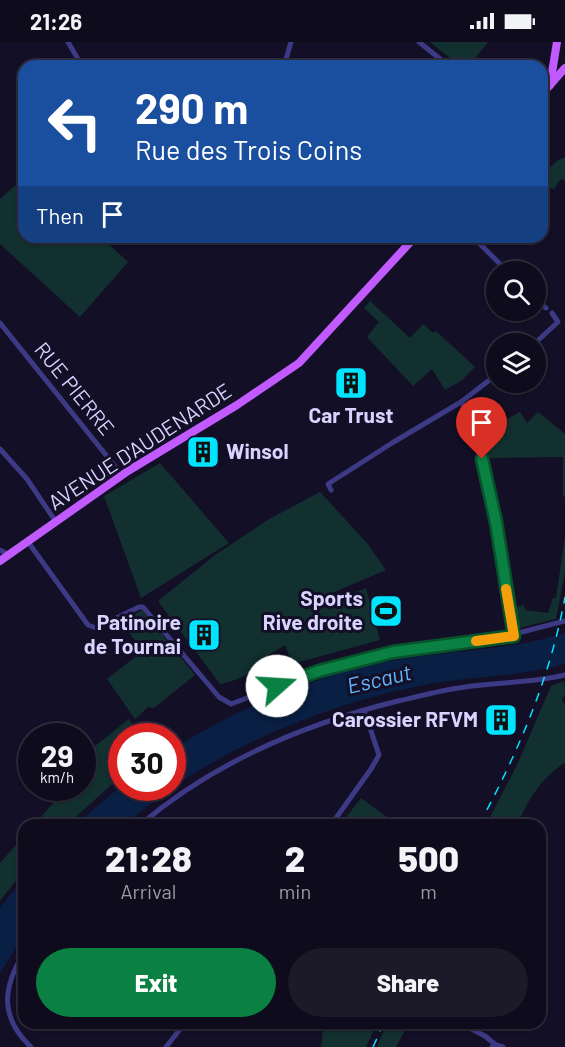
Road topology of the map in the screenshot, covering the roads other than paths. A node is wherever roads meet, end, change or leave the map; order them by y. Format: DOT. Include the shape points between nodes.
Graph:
graph roads {
  1 [pos="68,42"];
  2 [pos="291,42"];
  3 [pos="419,42"];
  4 [pos="557,42"];
  5 [pos="78,60"];
  6 [pos="286,60"];
  7 [pos="442,60"];
  8 [pos="565,68"];
  9 [pos="550,85"];
  10 [pos="548,87"];
  11 [pos="410,243"];
  12 [pos="479,243"];
  13 [pos="497,261"];
  14 [pos="552,313"];
  15 [pos="0,322"];
  16 [pos="546,333"];
  17 [pos="486,383"];
  18 [pos="461,402"];
  19 [pos="0,449"];
  20 [pos="122,476"];
  21 [pos="331,490"];
  22 [pos="57,522"];
  23 [pos="28,542"];
  24 [pos="4,552"];
  25 [pos="0,561"];
  26 [pos="565,621"];
  27 [pos="514,636"];
  28 [pos="565,675"];
  29 [pos="364,710"];
  30 [pos="148,819"];
  31 [pos="335,819"];
  32 [pos="18,963"];
  33 [pos="180,1029"];
  34 [pos="472,1029"];
  35 [pos="494,1046"];
  36 [pos="31,1047"];
  37 [pos="166,1047"];
  38 [pos="503,1047"];
  1 -- 5 [label="street"];
  2 -- 6 [label="street"];
  3 -- 7 [label="street"];
  4 -- 9 [label="main road"];
  8 -- 9 [label="main road"];
  9 -- 10 [label="main road"];
  11 -- 20 [label="main road, AVENUE D'AUDENARDE" via="299,363"];
  12 -- 13 [label="street"];
  14 -- 16 [label="street" via="558,322"];
  15 -- 20 [label="street, RUE PIERRE"];
  17 -- 18 [label="street"];
  18 -- 21 [label="street" via="328,484"];
  18 -- 27 [label="street" via="473,420 496,522"];
  19 -- 22 [label="street"];
  20 -- 22 [label="main road, AVENUE D'AUDENARDE"];
  22 -- 23 [label="main road, AVENUE D'AUDENARDE"];
  23 -- 24 [label="main road, AVENUE D'AUDENARDE"];
  23 -- 27 [label="street" via="88,625 96,628 143,607 219,697 231,704 319,671 370,658"];
  24 -- 25 [label="main road, AVENUE D'AUDENARDE"];
  26 -- 27 [label="street"];
  28 -- 29 [label="street" via="541,681 465,687"];
  29 -- 30 [label="street" via="299,731 251,753 177,796"];
  29 -- 31 [label="street" via="379,755"];
  32 -- 36 [label="street" via="5,1000 11,1025"];
  33 -- 37 [label="street"];
  34 -- 35 [label="street"];
  35 -- 38 [label="street"];
}
